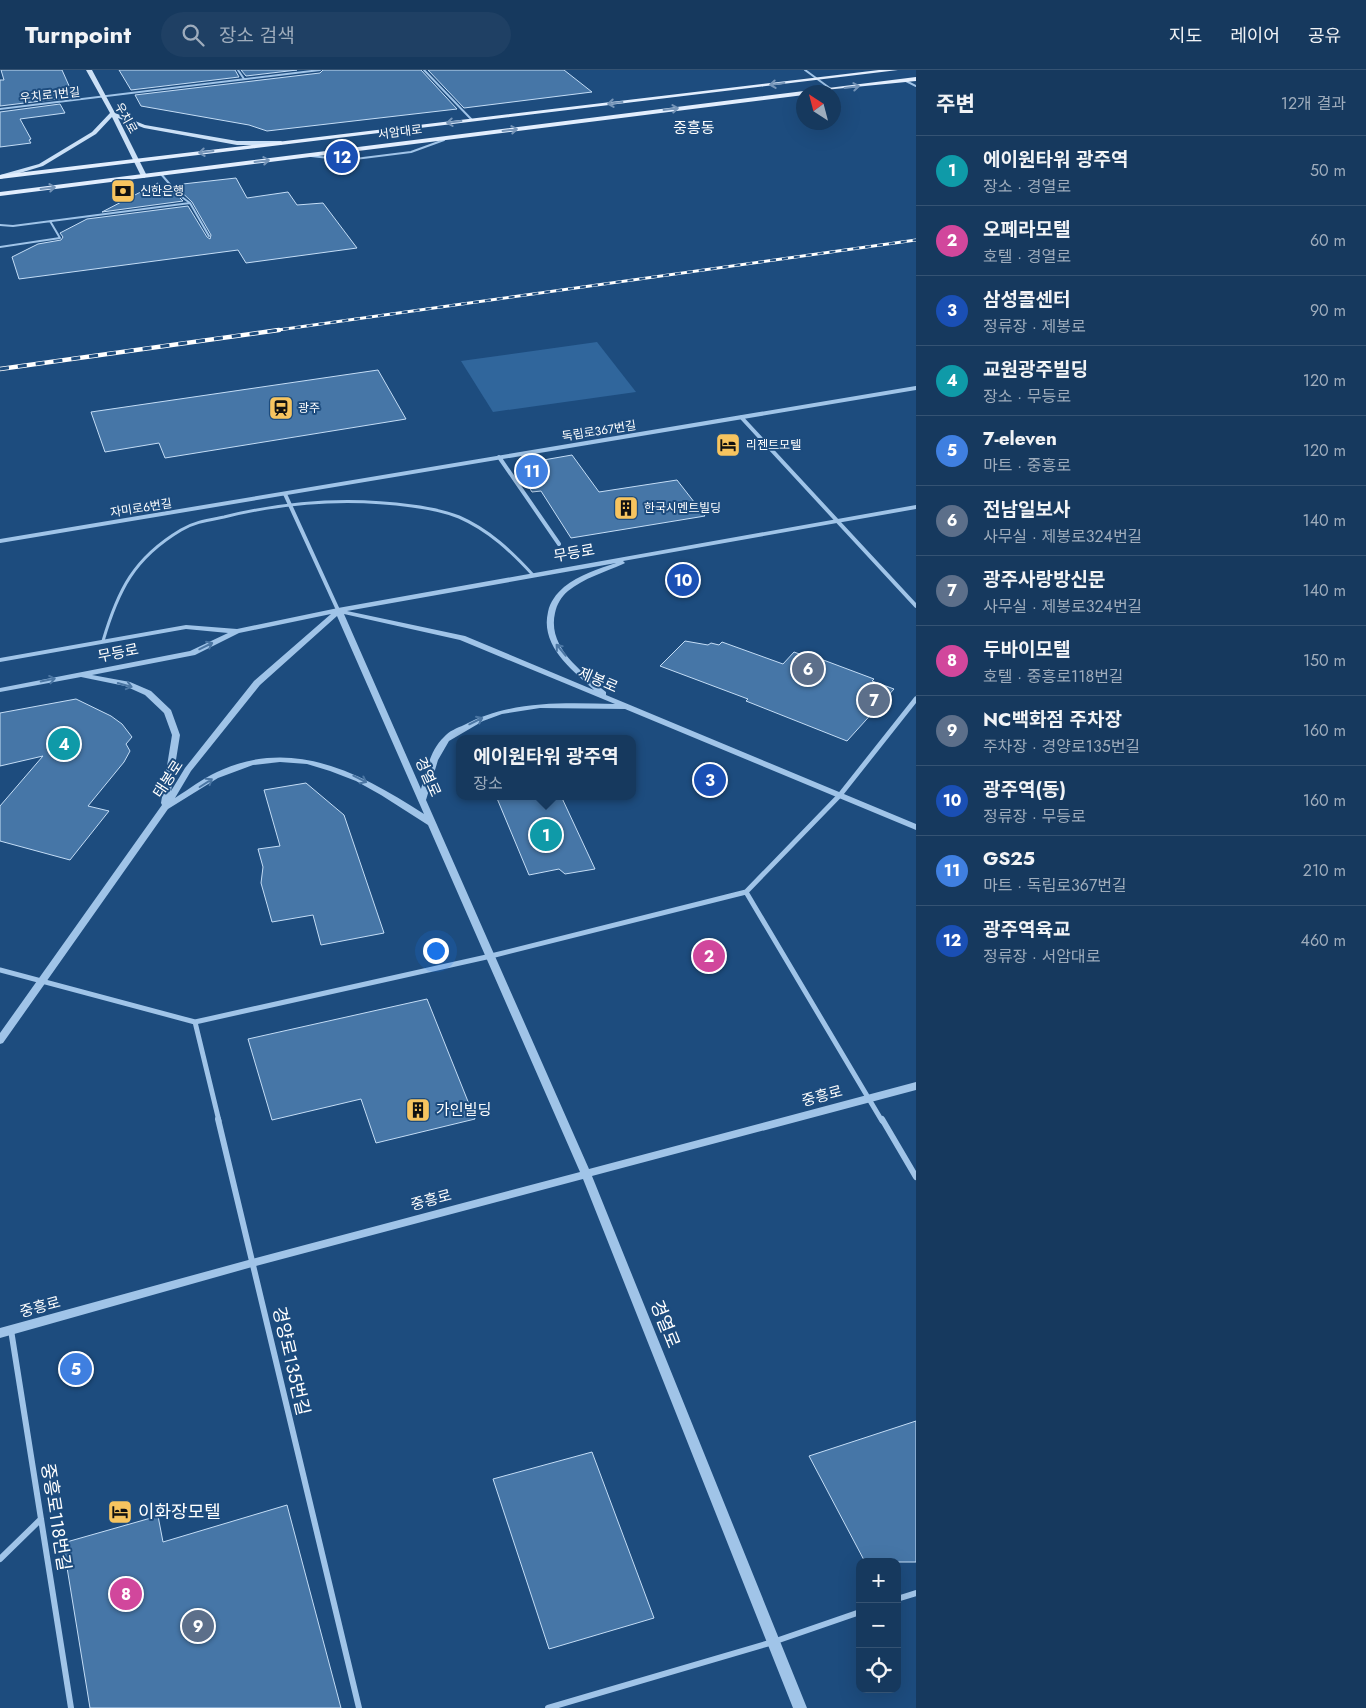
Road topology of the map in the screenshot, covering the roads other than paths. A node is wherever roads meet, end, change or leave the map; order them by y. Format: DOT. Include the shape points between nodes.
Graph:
graph roads {
  1 [pos="89,70"];
  2 [pos="238,70"];
  3 [pos="320,70"];
  4 [pos="424,70"];
  5 [pos="805,70"];
  6 [pos="895,70"];
  7 [pos="244,79"];
  8 [pos="817,79"];
  9 [pos="916,79"];
  10 [pos="904,80"];
  11 [pos="825,85"];
  12 [pos="916,86"];
  13 [pos="841,88"];
  14 [pos="796,93"];
  15 [pos="102,98"];
  16 [pos="0,109"];
  17 [pos="112,114"];
  18 [pos="472,120"];
  19 [pos="281,143"];
  20 [pos="136,160"];
  21 [pos="161,174"];
  22 [pos="144,176"];
  23 [pos="0,177"];
  24 [pos="0,194"];
  25 [pos="190,203"];
  26 [pos="50,221"];
  27 [pos="0,225"];
  28 [pos="209,236"];
  29 [pos="0,247"];
  30 [pos="916,388"];
  31 [pos="741,417"];
  32 [pos="499,457"];
  33 [pos="285,494"];
  34 [pos="290,505"];
  35 [pos="916,507"];
  36 [pos="836,521"];
  37 [pos="0,541"];
  38 [pos="559,544"];
  39 [pos="637,556"];
  40 [pos="533,575"];
  41 [pos="916,606"];
  42 [pos="338,610"];
  43 [pos="237,631"];
  44 [pos="103,641"];
  45 [pos="0,660"];
  46 [pos="78,674"];
  47 [pos="0,690"];
  48 [pos="606,698"];
  49 [pos="916,699"];
  50 [pos="628,707"];
  51 [pos="840,795"];
  52 [pos="422,800"];
  53 [pos="164,809"];
  54 [pos="433,824"];
  55 [pos="916,827"];
  56 [pos="746,892"];
  57 [pos="491,956"];
  58 [pos="0,970"];
  59 [pos="43,981"];
  60 [pos="195,1022"];
  61 [pos="0,1040"];
  62 [pos="916,1086"];
  63 [pos="870,1099"];
  64 [pos="586,1174"];
  65 [pos="916,1176"];
  66 [pos="252,1264"];
  67 [pos="5,1332"];
  68 [pos="41,1519"];
  69 [pos="0,1559"];
  70 [pos="916,1593"];
  71 [pos="901,1598"];
  72 [pos="856,1613"];
  73 [pos="773,1642"];
  74 [pos="71,1708"];
  75 [pos="359,1708"];
  76 [pos="548,1708"];
  77 [pos="800,1708"];
  1 -- 15 [label="main road, 우치로"];
  2 -- 7 [label="lane"];
  3 -- 7 [label="lane, 우치로1번길"];
  4 -- 18 [label="lane"];
  5 -- 8 [label="lane"];
  6 -- 8 [label="main road, 서암대로"];
  7 -- 15 [label="lane, 우치로1번길"];
  8 -- 11 [label="lane"];
  8 -- 18 [label="main road, 서암대로, one-way"];
  9 -- 10 [label="main road, 서암대로"];
  10 -- 12 [label="lane"];
  13 -- 10 [label="main road, 서암대로, one-way"];
  21 -- 14 [label="main road, 서암대로, one-way"];
  15 -- 16 [label="lane, 우치로1번길"];
  15 -- 17 [label="main road, 우치로"];
  17 -- 19 [label="main road" via="144,126 237,143"];
  17 -- 20 [label="main road, 우치로"];
  17 -- 23 [label="main road" via="94,133 41,165"];
  18 -- 19 [label="main road, 서암대로, one-way"];
  19 -- 20 [label="main road, 서암대로, one-way"];
  20 -- 22 [label="main road, 우치로"];
  20 -- 23 [label="main road, 서암대로"];
  21 -- 22 [label="main road, 서암대로"];
  21 -- 25 [label="lane"];
  24 -- 22 [label="main road, 서암대로, one-way"];
  25 -- 26 [label="lane"];
  25 -- 28 [label="lane"];
  26 -- 27 [label="lane"];
  26 -- 29 [label="lane" via="60,238"];
  30 -- 31 [label="street, 독립로367번길"];
  31 -- 32 [label="street, 독립로367번길"];
  31 -- 36 [label="street"];
  32 -- 33 [label="street, 독립로367번길"];
  32 -- 38 [label="street"];
  33 -- 34 [label="street"];
  33 -- 37 [label="street, 자미로6번길"];
  34 -- 40 [label="lane" via="347,500 446,512 485,531 512,552"];
  34 -- 42 [label="street"];
  34 -- 44 [label="lane" via="210,520 182,529 138,567 120,589"];
  35 -- 36 [label="street, 무등로"];
  36 -- 39 [label="street, 무등로"];
  36 -- 41 [label="street"];
  39 -- 40 [label="street, 무등로"];
  48 -- 39 [label="street, one-way" via="555,644 550,627 551,609 558,596 574,583"];
  40 -- 42 [label="street, 무등로"];
  42 -- 43 [label="street, 무등로"];
  42 -- 48 [label="street, 제봉로" via="462,638"];
  42 -- 52 [label="street, 경열로"];
  42 -- 53 [label="street, 태봉로" via="257,683 188,770"];
  43 -- 44 [label="street, 무등로" via="186,627"];
  46 -- 43 [label="street, 무등로, one-way" via="192,653"];
  44 -- 45 [label="street, 무등로"];
  47 -- 46 [label="street, 무등로, one-way"];
  46 -- 53 [label="street, one-way" via="127,684 148,693 168,712 176,735"];
  48 -- 50 [label="street, 제봉로"];
  49 -- 51 [label="street"];
  50 -- 51 [label="street, 제봉로"];
  52 -- 50 [label="street, one-way" via="432,763 447,738 474,721 499,711 538,705"];
  51 -- 55 [label="street, 제봉로"];
  51 -- 56 [label="street"];
  52 -- 54 [label="street, 경열로"];
  53 -- 54 [label="street, one-way" via="237,767 266,760 291,760 317,763 357,777"];
  53 -- 59 [label="street, 태봉로"];
  54 -- 57 [label="street, 경열로"];
  56 -- 57 [label="street"];
  56 -- 63 [label="street, 중흥로"];
  57 -- 60 [label="street"];
  57 -- 64 [label="street, 경열로"];
  58 -- 59 [label="street"];
  59 -- 60 [label="street"];
  59 -- 61 [label="street, 태봉로"];
  60 -- 66 [label="street, 경양로135번길"];
  62 -- 63 [label="street, 중흥로"];
  63 -- 64 [label="street, 중흥로"];
  63 -- 65 [label="street"];
  64 -- 66 [label="street, 중흥로"];
  64 -- 73 [label="street, 경열로"];
  66 -- 67 [label="street, 중흥로"];
  66 -- 75 [label="street, 경양로135번길"];
  67 -- 68 [label="street, 중흥로118번길"];
  68 -- 69 [label="street"];
  68 -- 74 [label="street, 중흥로118번길"];
  70 -- 71 [label="street"];
  72 -- 73 [label="street"];
  73 -- 76 [label="street"];
  73 -- 77 [label="street, 경열로"];
}
